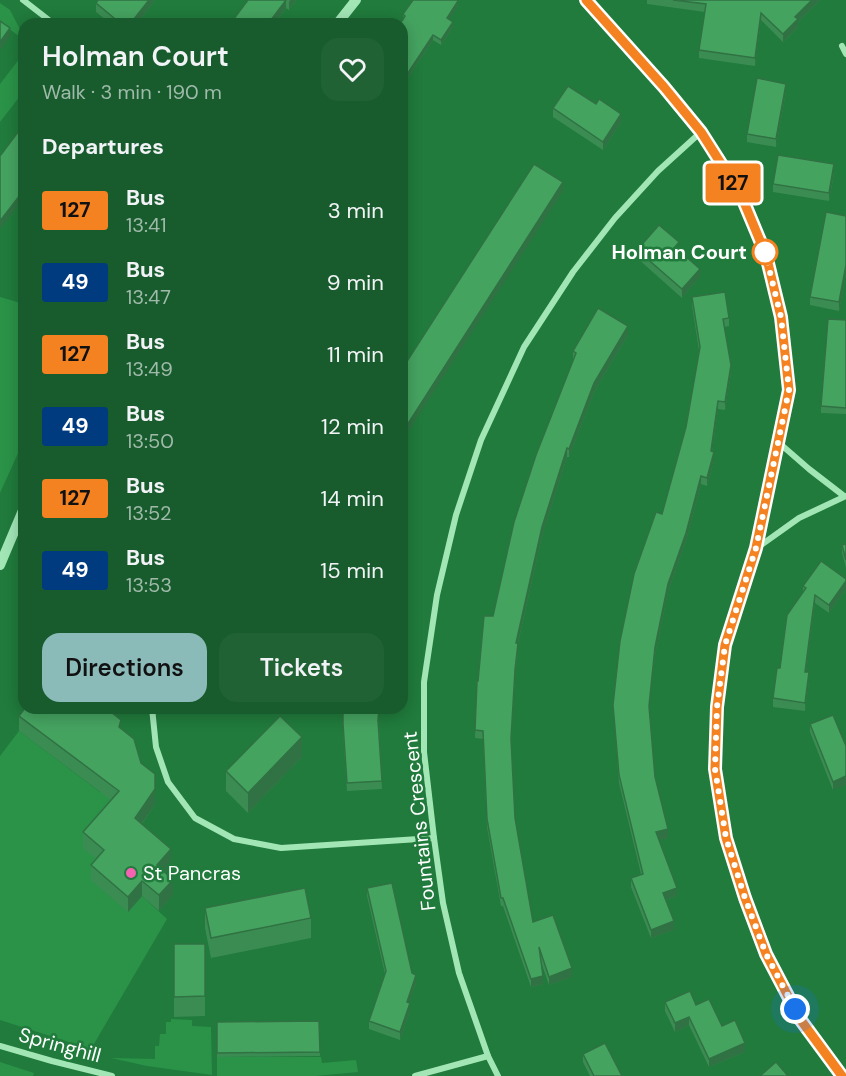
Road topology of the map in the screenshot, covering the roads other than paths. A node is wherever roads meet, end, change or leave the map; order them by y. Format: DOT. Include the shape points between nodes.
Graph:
graph roads {
  1 [pos="23,0"];
  2 [pos="356,0"];
  3 [pos="586,0"];
  4 [pos="46,18"];
  5 [pos="342,18"];
  6 [pos="842,46"];
  7 [pos="846,54"];
  8 [pos="701,132"];
  9 [pos="778,442"];
  10 [pos="845,496"];
  11 [pos="18,522"];
  12 [pos="756,548"];
  13 [pos="0,565"];
  14 [pos="153,714"];
  15 [pos="434,838"];
  16 [pos="0,1046"];
  17 [pos="488,1056"];
  18 [pos="112,1076"];
  19 [pos="414,1076"];
  20 [pos="498,1076"];
  21 [pos="842,1076"];
  1 -- 4 [label="street"];
  2 -- 5 [label="street"];
  3 -- 8 [label="street"];
  6 -- 7 [label="street"];
  8 -- 9 [label="street" via="741,195 766,255 781,317 789,390"];
  8 -- 15 [label="street, Fountains Crescent" via="615,218 573,272 524,347 481,440 442,572 424,682 424,752"];
  9 -- 10 [label="street"];
  9 -- 12 [label="street"];
  10 -- 12 [label="street" via="799,518"];
  11 -- 13 [label="street"];
  12 -- 21 [label="street" via="725,645 717,707 715,769 726,838 766,954 800,1019"];
  14 -- 15 [label="street" via="156,747 168,782 195,818 234,839 281,848"];
  15 -- 17 [label="street, Fountains Crescent" via="459,973"];
  16 -- 18 [label="street, Springhill"];
  17 -- 19 [label="street"];
  17 -- 20 [label="street, Fountains Crescent"];
}
